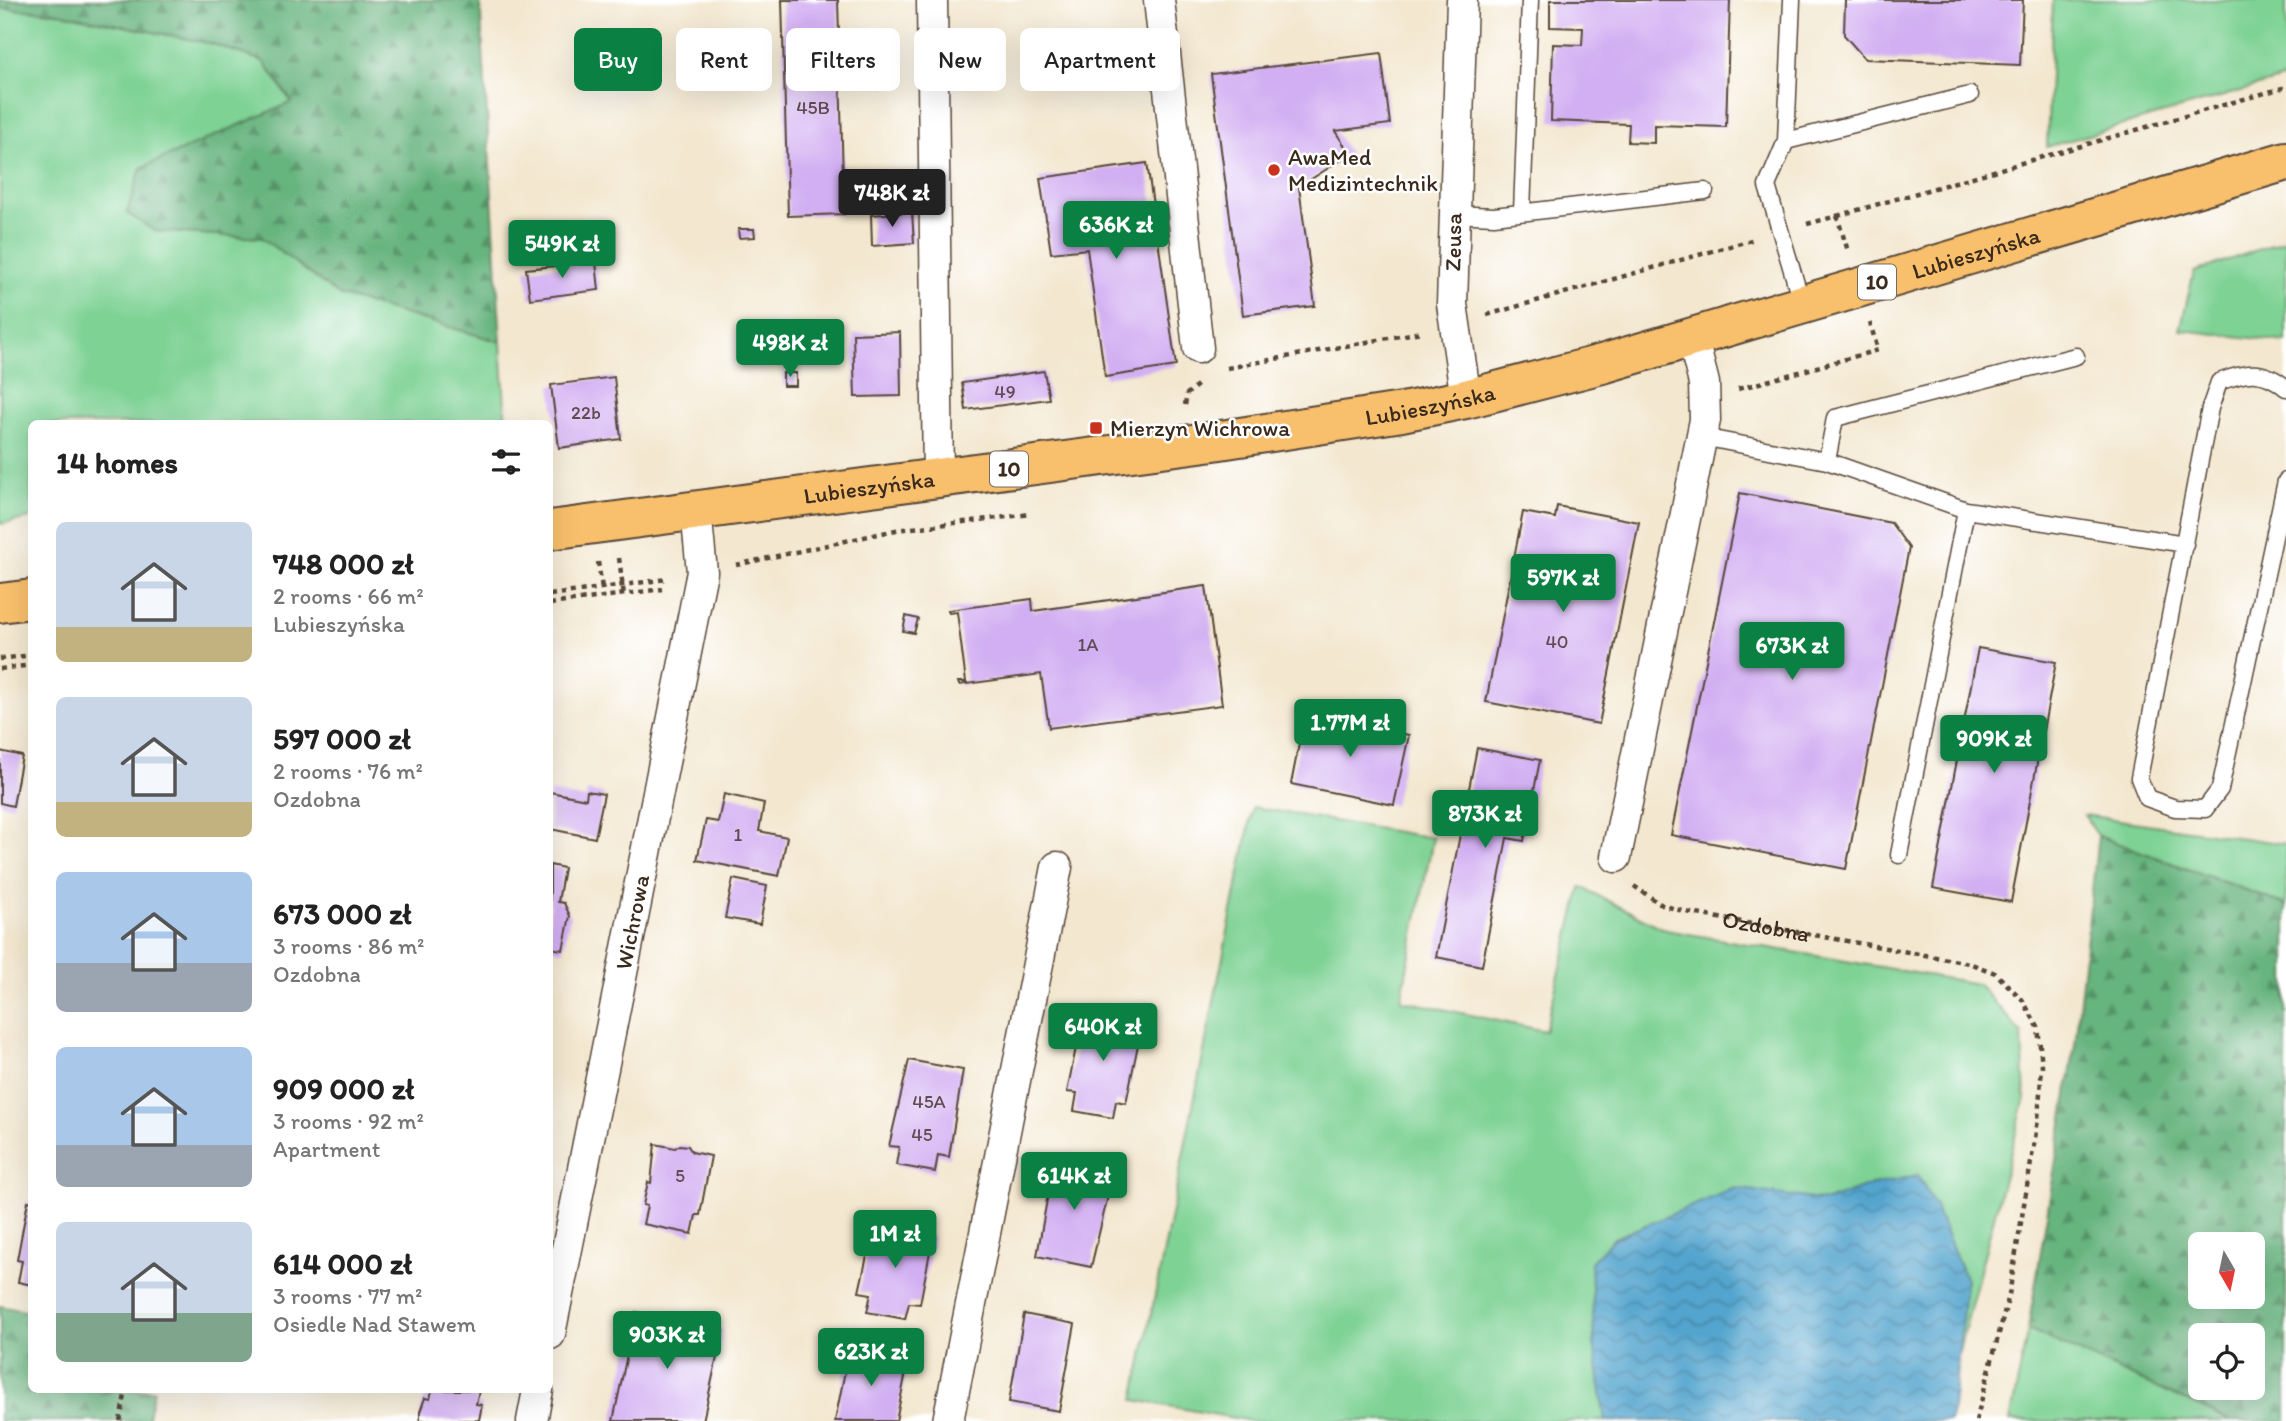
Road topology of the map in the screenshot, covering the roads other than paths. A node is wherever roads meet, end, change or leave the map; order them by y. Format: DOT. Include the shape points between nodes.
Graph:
graph roads {
  1 [pos="932,0"];
  2 [pos="1159,0"];
  3 [pos="1462,0"];
  4 [pos="1530,0"];
  5 [pos="1792,0"];
  6 [pos="1970,95"];
  7 [pos="1786,141"];
  8 [pos="2286,162"];
  9 [pos="1705,191"];
  10 [pos="1522,212"];
  11 [pos="1453,214"];
  12 [pos="1802,304"];
  13 [pos="1692,336"];
  14 [pos="1198,348"];
  15 [pos="2076,356"];
  16 [pos="2286,388"];
  17 [pos="1466,399"];
  18 [pos="1702,437"];
  19 [pos="1827,461"];
  20 [pos="938,478"];
  21 [pos="2286,481"];
  22 [pos="696,510"];
  23 [pos="1966,510"];
  24 [pos="553,530"];
  25 [pos="2185,544"];
  26 [pos="28,599"];
  27 [pos="0,603"];
  28 [pos="1899,855"];
  29 [pos="1616,857"];
  30 [pos="1058,867"];
  31 [pos="553,1319"];
  32 [pos="537,1393"];
  33 [pos="532,1421"];
  34 [pos="948,1421"];
  1 -- 20 [label="street"];
  2 -- 14 [label="street"];
  3 -- 11 [label="street, Zeusa"];
  4 -- 10 [label="lane"];
  5 -- 7 [label="lane"];
  6 -- 7 [label="lane"];
  7 -- 12 [label="lane" via="1767,186"];
  8 -- 12 [label="main road, Lubieszyńska / 10"];
  9 -- 10 [label="lane"];
  10 -- 11 [label="lane"];
  11 -- 17 [label="street, Zeusa" via="1453,324"];
  12 -- 13 [label="main road, Lubieszyńska / 10"];
  13 -- 17 [label="main road, Lubieszyńska / 10"];
  13 -- 18 [label="street" via="1706,398"];
  15 -- 19 [label="lane" via="1835,418"];
  16 -- 25 [label="lane" via="2277,380 2246,372 2219,382"];
  17 -- 20 [label="main road, Lubieszyńska / 10" via="1322,425"];
  18 -- 19 [label="lane"];
  18 -- 29 [label="street"];
  19 -- 23 [label="lane"];
  20 -- 22 [label="main road, Lubieszyńska / 10"];
  21 -- 25 [label="lane" via="2220,789 2205,808 2175,808 2147,797 2139,778"];
  22 -- 24 [label="main road, Lubieszyńska / 10"];
  22 -- 31 [label="street, Wichrowa" via="701,578"];
  23 -- 25 [label="lane"];
  23 -- 28 [label="lane"];
  26 -- 27 [label="main road"];
  30 -- 34 [label="street"];
  32 -- 33 [label="street"];
}
